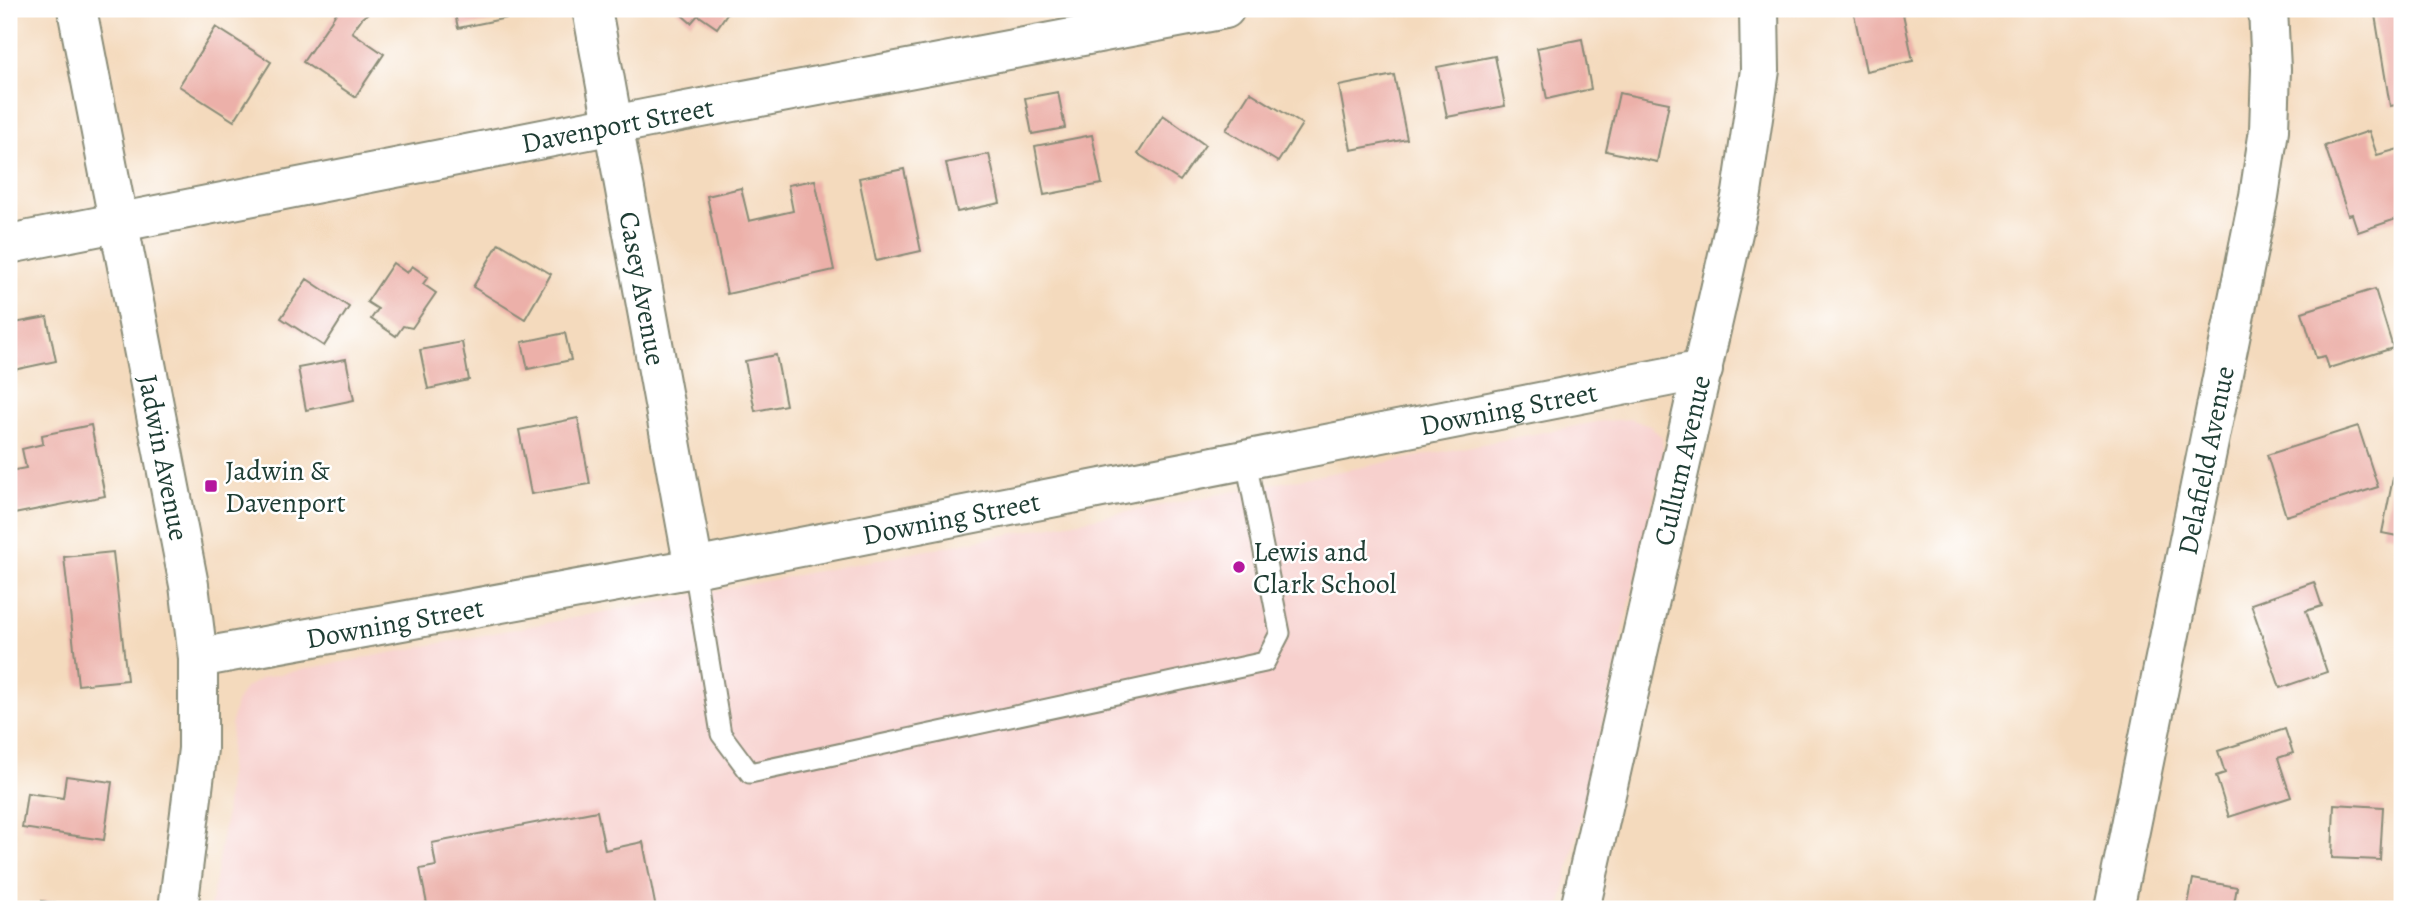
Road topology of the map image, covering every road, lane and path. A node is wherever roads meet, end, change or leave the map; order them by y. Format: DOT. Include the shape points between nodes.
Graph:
graph roads {
  1 [pos="77,9"];
  2 [pos="592,9"];
  3 [pos="1225,9"];
  4 [pos="1759,9"];
  5 [pos="2268,9"];
  6 [pos="614,124"];
  7 [pos="118,222"];
  8 [pos="9,244"];
  9 [pos="1703,370"];
  10 [pos="1246,461"];
  11 [pos="694,568"];
  12 [pos="198,658"];
  13 [pos="178,909"];
  14 [pos="1580,909"];
  15 [pos="2114,909"];
  1 -- 7 [label="street, Jadwin Avenue"];
  2 -- 6 [label="street, Casey Avenue"];
  3 -- 6 [label="street, Davenport Street"];
  4 -- 9 [label="street, Cullum Avenue" via="1760,70 1742,193"];
  5 -- 15 [label="street, Delafield Avenue" via="2270,130 2259,196"];
  6 -- 7 [label="street, Davenport Street"];
  6 -- 11 [label="street, Casey Avenue"];
  7 -- 8 [label="street, Davenport Street"];
  7 -- 12 [label="street, Jadwin Avenue" via="189,585"];
  9 -- 10 [label="street, Downing Street"];
  9 -- 14 [label="street, Cullum Avenue"];
  10 -- 11 [label="street, Downing Street"];
  10 -- 11 [label="lane" via="1280,633 1265,662 750,773 721,734"];
  11 -- 12 [label="street, Downing Street"];
  12 -- 13 [label="street, Jadwin Avenue" via="198,749"];
}
